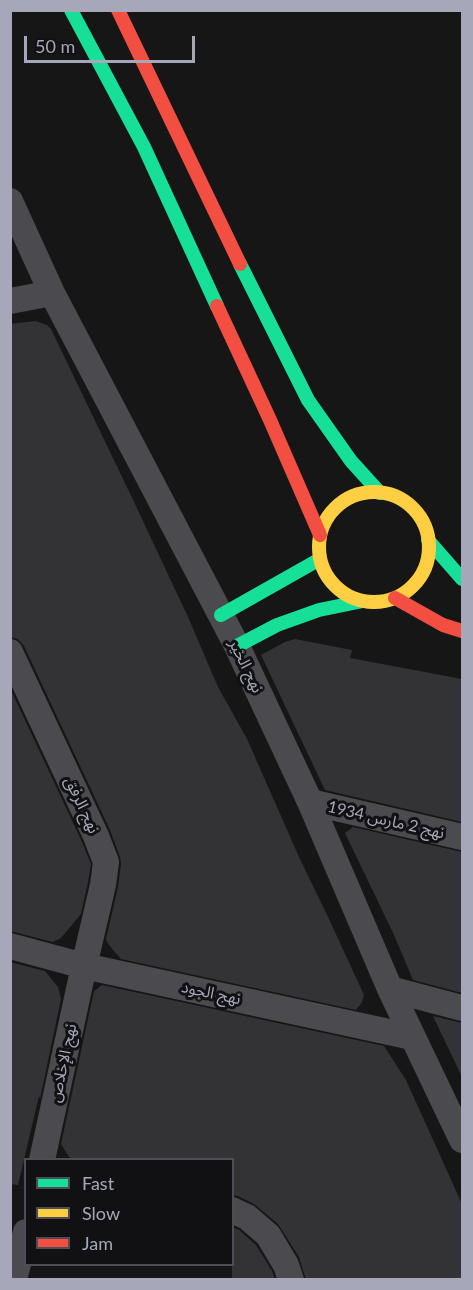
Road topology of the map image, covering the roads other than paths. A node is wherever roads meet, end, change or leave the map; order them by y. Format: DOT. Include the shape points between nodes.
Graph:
graph roads {
  1 [pos="71,10"];
  2 [pos="118,10"];
  3 [pos="10,201"];
  4 [pos="52,293"];
  5 [pos="10,300"];
  6 [pos="380,493"];
  7 [pos="320,535"];
  8 [pos="428,540"];
  9 [pos="320,559"];
  10 [pos="462,579"];
  11 [pos="395,598"];
  12 [pos="363,601"];
  13 [pos="221,615"];
  14 [pos="462,631"];
  15 [pos="237,646"];
  16 [pos="10,652"];
  17 [pos="310,802"];
  18 [pos="462,837"];
  19 [pos="10,946"];
  20 [pos="84,966"];
  21 [pos="390,989"];
  22 [pos="462,1008"];
  23 [pos="412,1037"];
  24 [pos="462,1140"];
  25 [pos="42,1158"];
  26 [pos="234,1211"];
  27 [pos="24,1240"];
  28 [pos="14,1280"];
  29 [pos="291,1280"];
  1 -- 7 [label="street" via="144,147"];
  2 -- 6 [label="street" via="308,400 351,461"];
  3 -- 4 [label="street, نهج الخير"];
  4 -- 5 [label="street"];
  4 -- 13 [label="street, نهج الخير"];
  6 -- 7 [label="street" via="354,496 342,503 332,512"];
  6 -- 8 [label="street" via="406,503 417,514"];
  7 -- 9 [label="street"];
  8 -- 10 [label="street"];
  8 -- 11 [label="street" via="428,555 418,580"];
  9 -- 12 [label="street" via="335,586"];
  9 -- 13 [label="street"];
  11 -- 12 [label="street"];
  11 -- 14 [label="street" via="443,625"];
  12 -- 15 [label="street" via="319,610"];
  13 -- 15 [label="street, نهج الخير"];
  15 -- 17 [label="street, نهج الخير"];
  16 -- 20 [label="street, نهج الرفق" via="106,862"];
  17 -- 18 [label="street, نهج 2 مارس 1934"];
  17 -- 21 [label="street, نهج الخير"];
  19 -- 20 [label="street, نهج الجود"];
  20 -- 23 [label="street, نهج الجود"];
  20 -- 25 [label="street, نهج الإخلاص"];
  21 -- 22 [label="street"];
  21 -- 23 [label="street, نهج الخير"];
  23 -- 24 [label="street, نهج الخير"];
  26 -- 29 [label="street" via="247,1216 268,1235"];
  27 -- 28 [label="street"];
}
